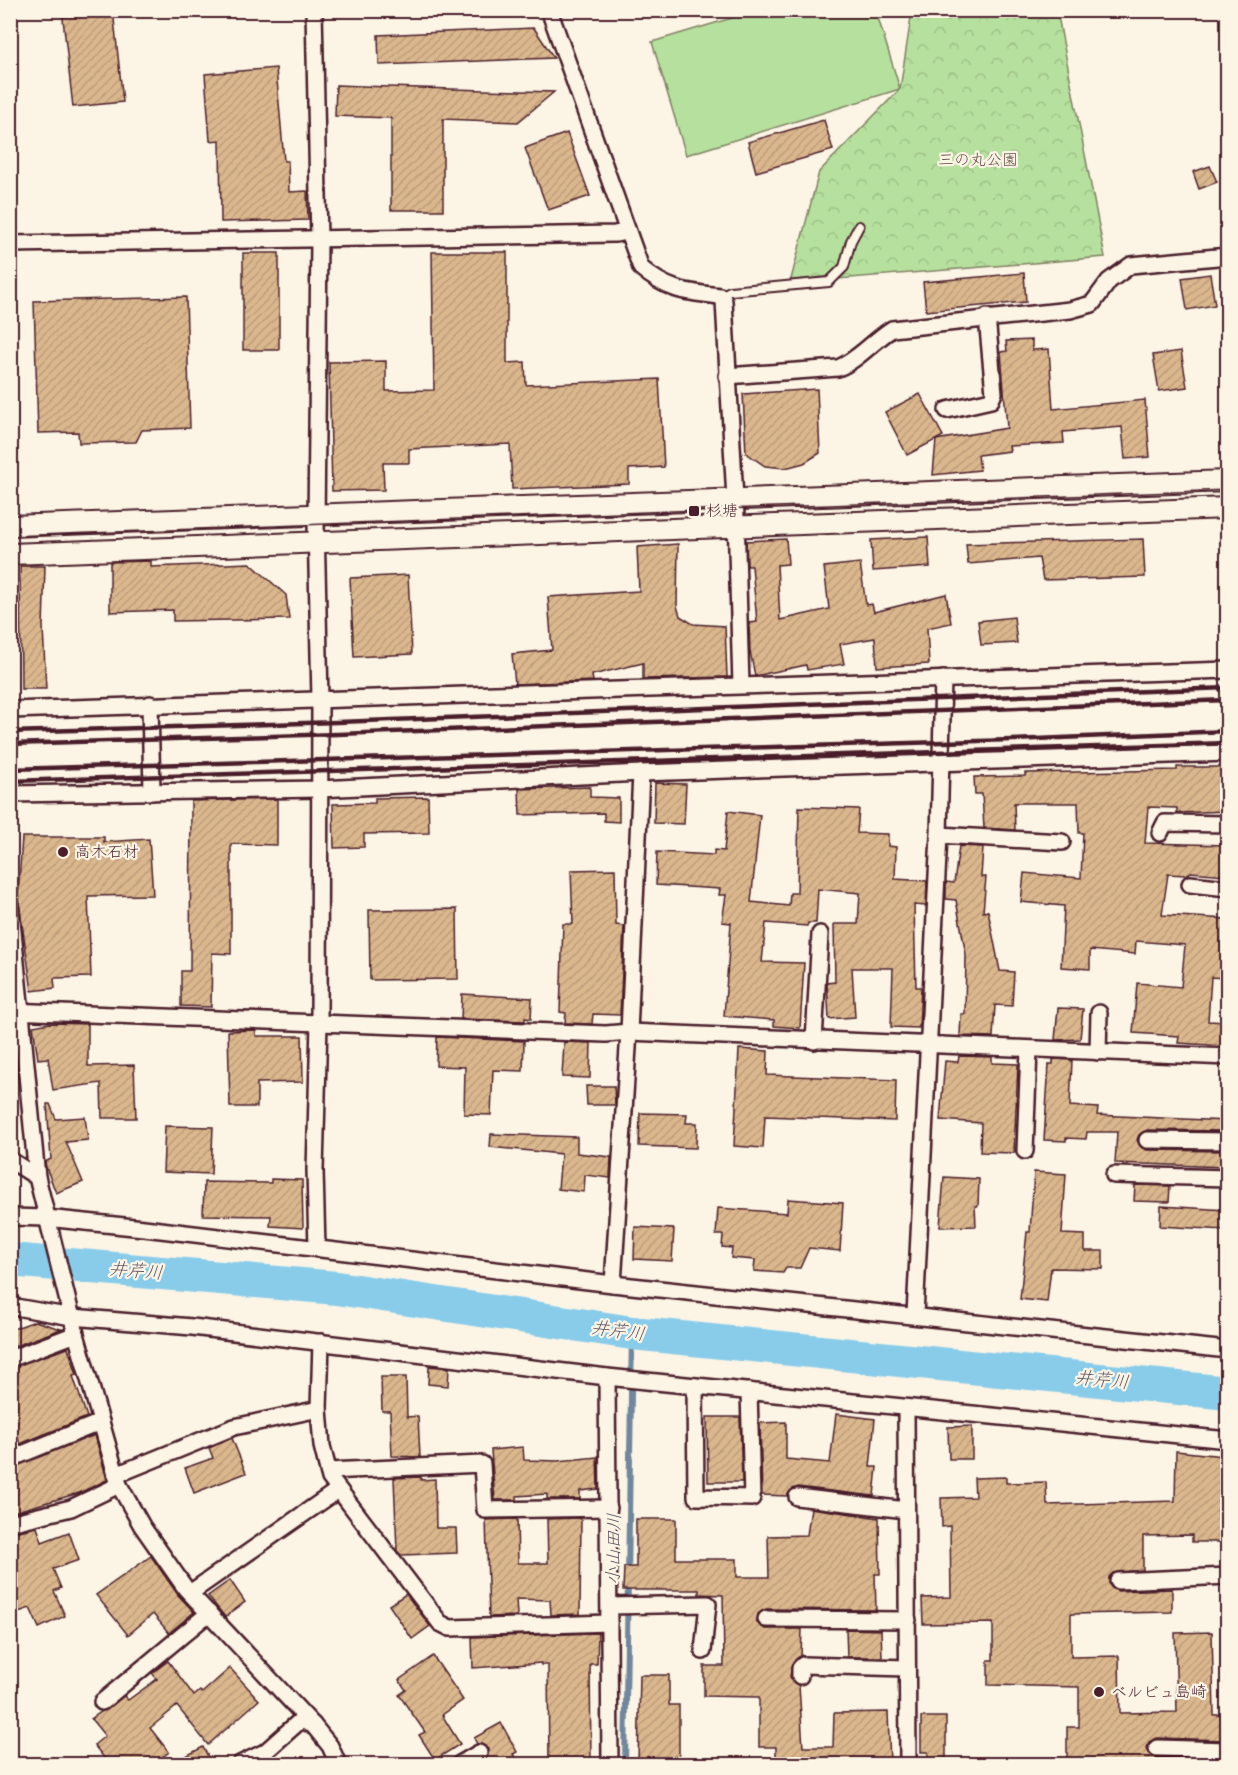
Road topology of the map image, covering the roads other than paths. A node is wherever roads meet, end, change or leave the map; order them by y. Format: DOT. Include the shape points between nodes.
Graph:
graph roads {
  1 [pos="314,10"];
  2 [pos="549,10"];
  3 [pos="859,226"];
  4 [pos="626,232"];
  5 [pos="319,240"];
  6 [pos="10,244"];
  7 [pos="1227,256"];
  8 [pos="720,296"];
  9 [pos="987,317"];
  10 [pos="727,376"];
  11 [pos="947,410"];
  12 [pos="1227,481"];
  13 [pos="734,498"];
  14 [pos="1227,508"];
  15 [pos="316,514"];
  16 [pos="10,526"];
  17 [pos="736,527"];
  18 [pos="316,543"];
  19 [pos="10,554"];
  20 [pos="1227,670"];
  21 [pos="943,679"];
  22 [pos="741,685"];
  23 [pos="320,699"];
  24 [pos="150,704"];
  25 [pos="10,710"];
  26 [pos="1227,753"];
  27 [pos="942,764"];
  28 [pos="641,773"];
  29 [pos="319,789"];
  30 [pos="153,792"];
  31 [pos="10,794"];
  32 [pos="1227,824"];
  33 [pos="1160,833"];
  34 [pos="939,835"];
  35 [pos="1062,843"];
  36 [pos="1190,884"];
  37 [pos="1227,888"];
  38 [pos="10,901"];
  39 [pos="820,934"];
  40 [pos="15,1012"];
  41 [pos="1099,1013"];
  42 [pos="319,1023"];
  43 [pos="629,1032"];
  44 [pos="814,1041"];
  45 [pos="929,1044"];
  46 [pos="1029,1050"];
  47 [pos="1098,1052"];
  48 [pos="1227,1058"];
  49 [pos="1147,1140"];
  50 [pos="1227,1141"];
  51 [pos="1025,1151"];
  52 [pos="10,1160"];
  53 [pos="1114,1175"];
  54 [pos="37,1177"];
  55 [pos="1227,1178"];
  56 [pos="10,1217"];
  57 [pos="48,1224"];
  58 [pos="316,1249"];
  59 [pos="613,1284"];
  60 [pos="10,1306"];
  61 [pos="71,1311"];
  62 [pos="915,1315"];
  63 [pos="76,1334"];
  64 [pos="321,1342"];
  65 [pos="1227,1350"];
  66 [pos="10,1359"];
  67 [pos="607,1377"];
  68 [pos="695,1386"];
  69 [pos="749,1391"];
  70 [pos="906,1408"];
  71 [pos="319,1409"];
  72 [pos="101,1422"];
  73 [pos="1227,1440"];
  74 [pos="10,1459"];
  75 [pos="328,1471"];
  76 [pos="117,1480"];
  77 [pos="338,1490"];
  78 [pos="797,1497"];
  79 [pos="609,1508"];
  80 [pos="906,1510"];
  81 [pos="10,1523"];
  82 [pos="1227,1576"];
  83 [pos="1118,1581"];
  84 [pos="190,1593"];
  85 [pos="610,1606"];
  86 [pos="209,1613"];
  87 [pos="766,1619"];
  88 [pos="908,1620"];
  89 [pos="609,1623"];
  90 [pos="703,1651"];
  91 [pos="907,1668"];
  92 [pos="800,1676"];
  93 [pos="102,1702"];
  94 [pos="313,1725"];
  95 [pos="1157,1748"];
  96 [pos="1227,1750"];
  97 [pos="479,1753"];
  98 [pos="240,1764"];
  99 [pos="338,1764"];
  100 [pos="459,1764"];
  101 [pos="610,1764"];
  102 [pos="908,1764"];
  1 -- 5 [label="street"];
  2 -- 4 [label="street"];
  3 -- 8 [label="lane" via="844,267 829,282 730,291"];
  4 -- 5 [label="street"];
  4 -- 8 [label="street" via="641,268 656,281 676,291"];
  5 -- 6 [label="street"];
  5 -- 15 [label="street"];
  7 -- 9 [label="street" via="1131,265 1109,281 1092,304 1070,310"];
  8 -- 10 [label="street" via="725,306"];
  9 -- 10 [label="street" via="892,329 838,368"];
  9 -- 11 [label="street" via="994,393 991,400"];
  10 -- 13 [label="street"];
  12 -- 13 [label="street"];
  13 -- 15 [label="street"];
  13 -- 17 [label="street"];
  14 -- 17 [label="street"];
  15 -- 16 [label="street"];
  15 -- 18 [label="street"];
  17 -- 18 [label="street"];
  17 -- 22 [label="street"];
  18 -- 19 [label="street"];
  18 -- 23 [label="street"];
  20 -- 21 [label="street"];
  21 -- 22 [label="street"];
  21 -- 27 [label="street"];
  22 -- 23 [label="street"];
  23 -- 24 [label="street"];
  23 -- 29 [label="street"];
  24 -- 25 [label="street"];
  24 -- 30 [label="street"];
  26 -- 27 [label="street"];
  27 -- 28 [label="street"];
  27 -- 34 [label="street"];
  28 -- 29 [label="street"];
  28 -- 43 [label="street"];
  29 -- 30 [label="street"];
  29 -- 42 [label="street"];
  30 -- 31 [label="street"];
  32 -- 33 [label="street" via="1165,823"];
  34 -- 35 [label="street"];
  34 -- 45 [label="street"];
  36 -- 37 [label="street"];
  38 -- 40 [label="street"];
  39 -- 44 [label="street"];
  40 -- 42 [label="street"];
  40 -- 54 [label="street"];
  41 -- 47 [label="street"];
  42 -- 43 [label="street"];
  42 -- 58 [label="street"];
  43 -- 44 [label="street"];
  43 -- 59 [label="street"];
  44 -- 45 [label="street"];
  45 -- 46 [label="street"];
  45 -- 62 [label="street"];
  46 -- 47 [label="street"];
  46 -- 51 [label="street"];
  47 -- 48 [label="street"];
  49 -- 50 [label="street"];
  52 -- 54 [label="street"];
  53 -- 55 [label="street"];
  54 -- 57 [label="street"];
  56 -- 57 [label="street"];
  57 -- 58 [label="street"];
  57 -- 61 [label="street"];
  58 -- 59 [label="street"];
  59 -- 62 [label="street"];
  60 -- 61 [label="street"];
  61 -- 63 [label="street"];
  61 -- 64 [label="street"];
  62 -- 65 [label="street"];
  63 -- 66 [label="street"];
  63 -- 72 [label="street"];
  64 -- 67 [label="street"];
  64 -- 71 [label="street"];
  67 -- 68 [label="street"];
  67 -- 79 [label="street"];
  68 -- 69 [label="street"];
  68 -- 69 [label="street" via="696,1497 752,1498"];
  69 -- 70 [label="street"];
  70 -- 73 [label="street"];
  70 -- 80 [label="street"];
  71 -- 75 [label="street"];
  71 -- 76 [label="street" via="234,1428"];
  72 -- 74 [label="street"];
  72 -- 76 [label="street"];
  75 -- 77 [label="street"];
  75 -- 79 [label="street" via="482,1464 485,1510"];
  76 -- 81 [label="street" via="71,1508"];
  76 -- 84 [label="street" via="142,1526"];
  77 -- 84 [label="street"];
  77 -- 89 [label="street" via="440,1623 450,1628"];
  78 -- 80 [label="street"];
  79 -- 85 [label="street"];
  80 -- 88 [label="street"];
  82 -- 83 [label="street"];
  84 -- 86 [label="street"];
  85 -- 89 [label="street"];
  85 -- 90 [label="street" via="708,1604"];
  86 -- 93 [label="street"];
  86 -- 94 [label="street"];
  87 -- 88 [label="street"];
  88 -- 91 [label="street"];
  89 -- 101 [label="street"];
  91 -- 92 [label="street" via="803,1665"];
  91 -- 102 [label="street"];
  94 -- 98 [label="street" via="302,1720 265,1752"];
  94 -- 99 [label="street"];
  95 -- 96 [label="street"];
  97 -- 100 [label="street"];
}
